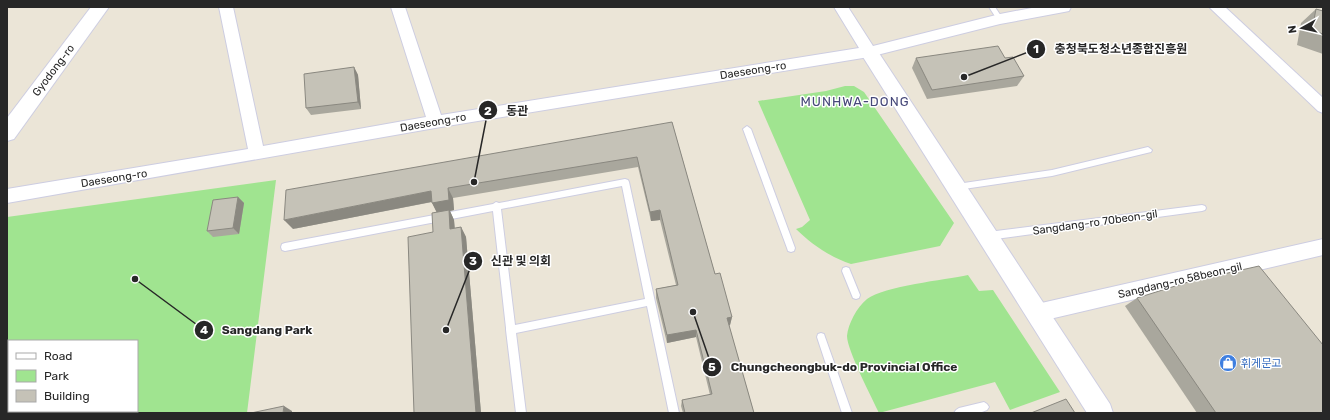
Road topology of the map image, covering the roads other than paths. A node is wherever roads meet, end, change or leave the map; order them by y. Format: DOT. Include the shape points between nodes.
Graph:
graph roads {
  1 [pos="100,7"];
  2 [pos="226,7"];
  3 [pos="398,7"];
  4 [pos="842,7"];
  5 [pos="1064,7"];
  6 [pos="1216,7"];
  7 [pos="996,13"];
  8 [pos="869,52"];
  9 [pos="1323,107"];
  10 [pos="435,122"];
  11 [pos="747,128"];
  12 [pos="7,133"];
  13 [pos="1148,150"];
  14 [pos="257,154"];
  15 [pos="956,187"];
  16 [pos="7,196"];
  17 [pos="496,205"];
  18 [pos="1202,208"];
  19 [pos="988,236"];
  20 [pos="285,247"];
  21 [pos="1323,247"];
  22 [pos="791,248"];
  23 [pos="846,271"];
  24 [pos="856,295"];
  25 [pos="650,302"];
  26 [pos="1037,313"];
  27 [pos="510,330"];
  28 [pos="821,337"];
  29 [pos="984,407"];
  30 [pos="521,413"];
  31 [pos="674,413"];
  32 [pos="847,413"];
  33 [pos="959,413"];
  34 [pos="1101,413"];
  1 -- 12 [label="street, Gyodong-ro"];
  2 -- 14 [label="street"];
  3 -- 10 [label="street"];
  4 -- 8 [label="street"];
  5 -- 7 [label="street, Daeseong-ro"];
  6 -- 9 [label="street"];
  7 -- 8 [label="street, Daeseong-ro"];
  8 -- 10 [label="street, Daeseong-ro"];
  8 -- 15 [label="street"];
  10 -- 14 [label="street, Daeseong-ro"];
  11 -- 22 [label="lane"];
  13 -- 15 [label="lane" via="1052,173"];
  14 -- 16 [label="street, Daeseong-ro"];
  15 -- 19 [label="street"];
  17 -- 20 [label="lane"];
  17 -- 25 [label="lane" via="625,182"];
  17 -- 27 [label="lane"];
  18 -- 19 [label="lane, Sangdang-ro 70beon-gil"];
  19 -- 26 [label="street"];
  21 -- 26 [label="street, Sangdang-ro 58beon-gil"];
  23 -- 24 [label="lane"];
  25 -- 27 [label="lane"];
  25 -- 31 [label="lane"];
  26 -- 34 [label="street"];
  27 -- 30 [label="lane"];
  28 -- 32 [label="lane"];
  29 -- 33 [label="lane"];
}
